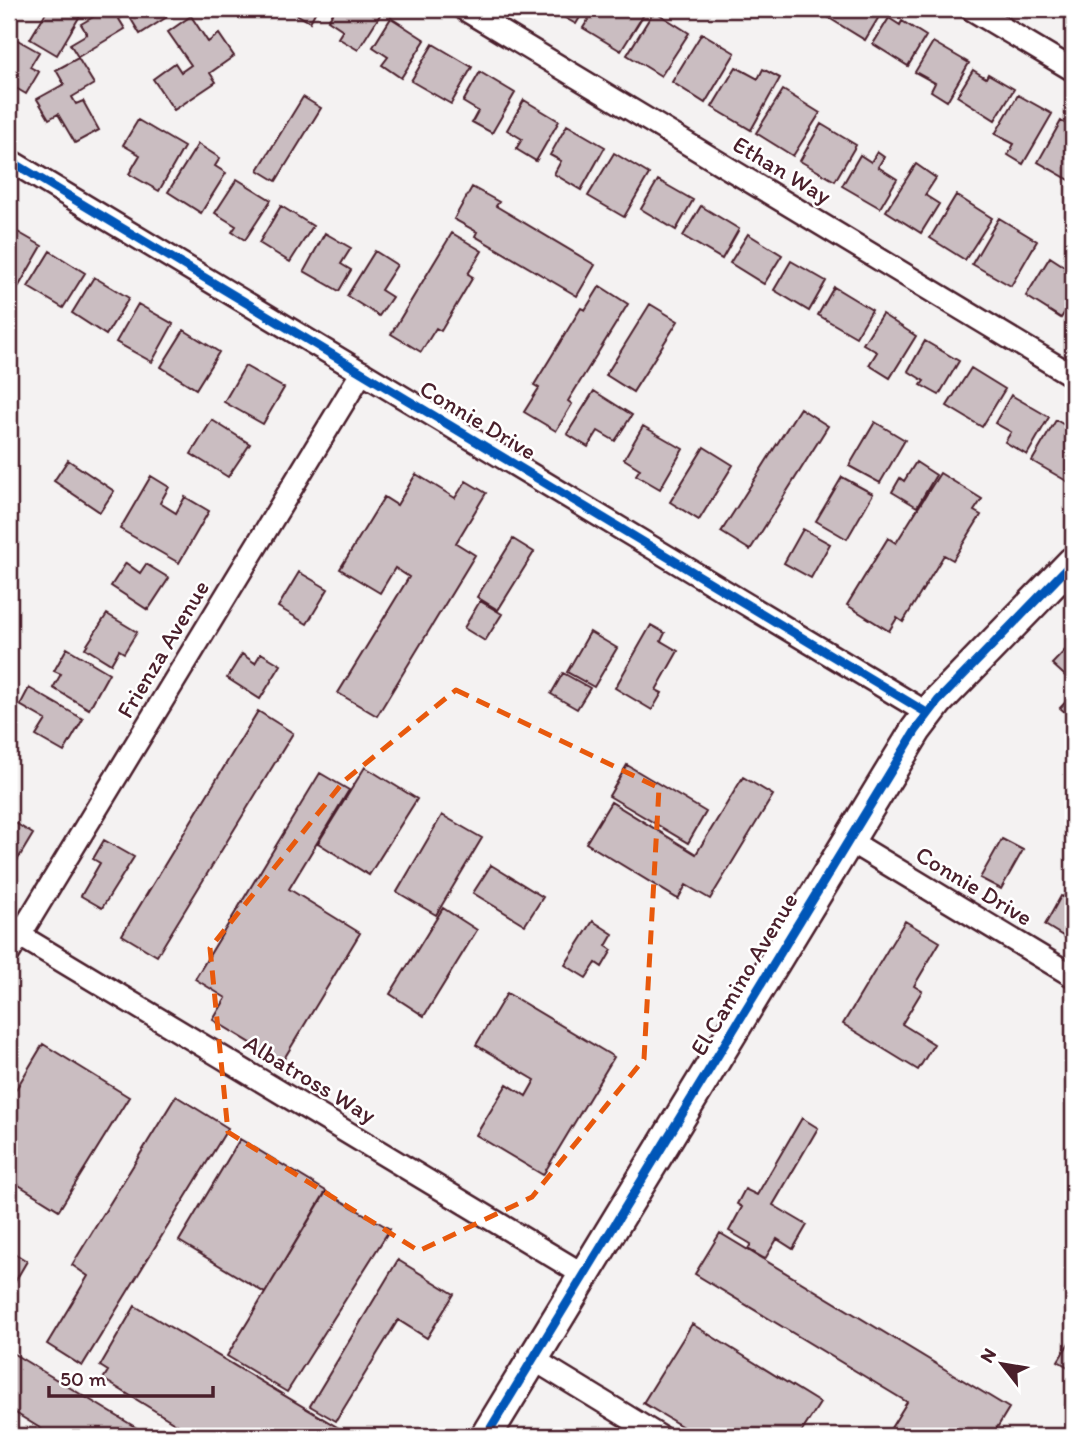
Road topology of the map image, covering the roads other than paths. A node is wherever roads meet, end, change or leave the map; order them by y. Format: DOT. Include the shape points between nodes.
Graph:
graph roads {
  1 [pos="464,9"];
  2 [pos="971,9"];
  3 [pos="1073,70"];
  4 [pos="9,160"];
  5 [pos="362,372"];
  6 [pos="1073,376"];
  7 [pos="1073,562"];
  8 [pos="927,713"];
  9 [pos="848,840"];
  10 [pos="12,939"];
  11 [pos="1073,976"];
  12 [pos="584,1275"];
  13 [pos="533,1359"];
  14 [pos="486,1436"];
  15 [pos="659,1436"];
  1 -- 6 [label="street, Ethan Way"];
  2 -- 3 [label="street"];
  4 -- 5 [label="street, Connie Drive"];
  5 -- 8 [label="street, Connie Drive"];
  5 -- 10 [label="street, Frienza Avenue"];
  7 -- 8 [label="main road, El Camino Avenue"];
  8 -- 9 [label="main road, El Camino Avenue"];
  9 -- 11 [label="street, Connie Drive"];
  9 -- 12 [label="main road, El Camino Avenue"];
  10 -- 12 [label="street, Albatross Way"];
  12 -- 13 [label="main road, El Camino Avenue"];
  13 -- 14 [label="main road, El Camino Avenue"];
  13 -- 15 [label="street"];
}
